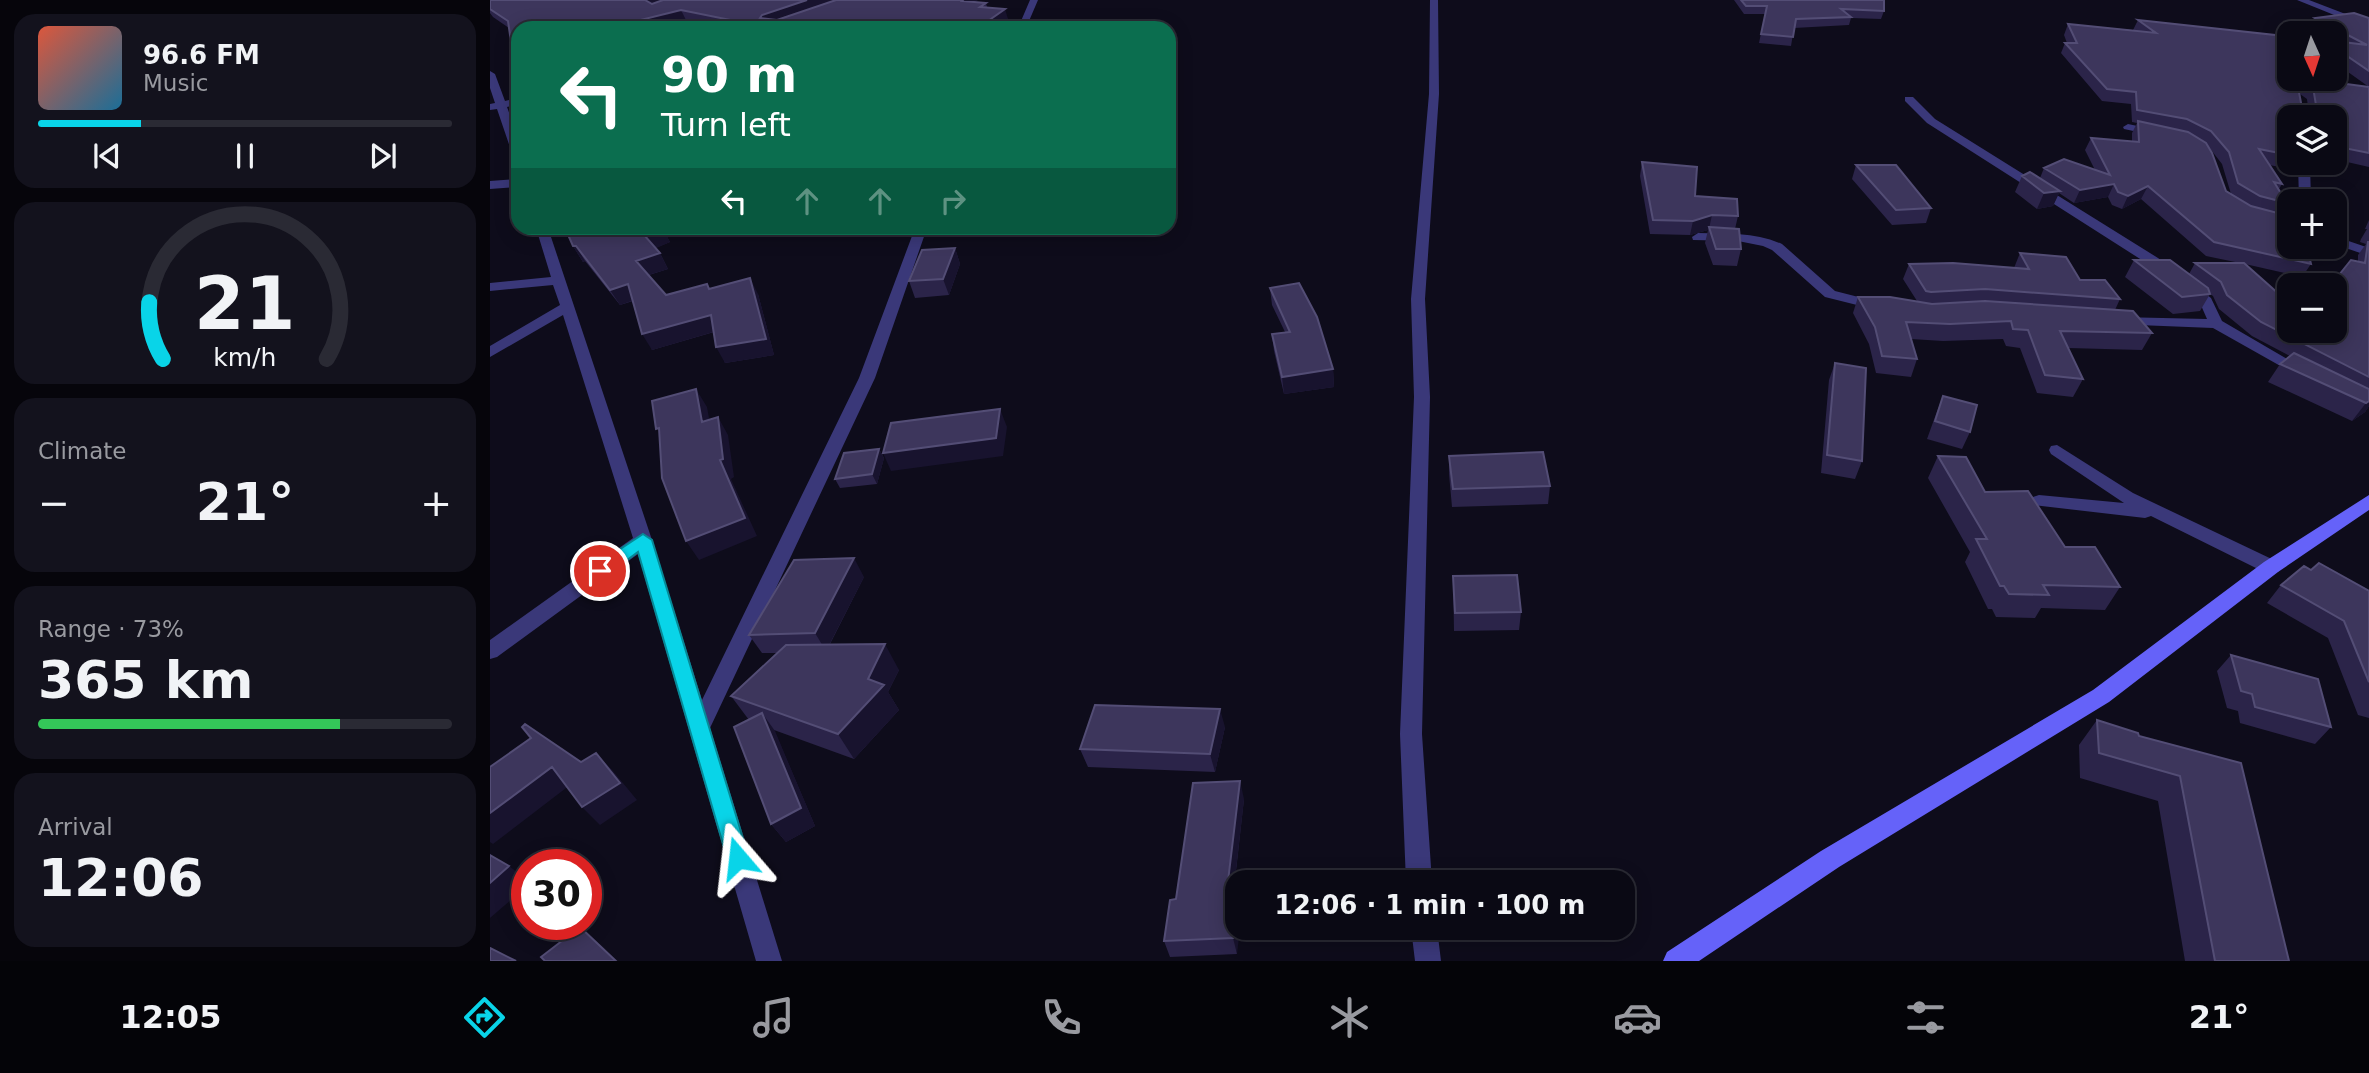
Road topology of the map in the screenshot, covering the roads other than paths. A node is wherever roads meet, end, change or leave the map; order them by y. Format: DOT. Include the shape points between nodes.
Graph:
graph roads {
  1 [pos="1034,0"];
  2 [pos="1434,0"];
  3 [pos="2306,1"];
  4 [pos="1025,21"];
  5 [pos="2369,26"];
  6 [pos="490,74"];
  7 [pos="1909,99"];
  8 [pos="511,103"];
  9 [pos="503,105"];
  10 [pos="490,107"];
  11 [pos="2128,127"];
  12 [pos="511,131"];
  13 [pos="2173,136"];
  14 [pos="511,184"];
  15 [pos="490,185"];
  16 [pos="544,235"];
  17 [pos="919,235"];
  18 [pos="1698,237"];
  19 [pos="2347,244"];
  20 [pos="2369,252"];
  21 [pos="559,280"];
  22 [pos="490,288"];
  23 [pos="568,306"];
  24 [pos="1898,310"];
  25 [pos="2105,320"];
  26 [pos="2216,324"];
  27 [pos="490,352"];
  28 [pos="2312,377"];
  29 [pos="2057,450"];
  30 [pos="2039,501"];
  31 [pos="2369,501"];
  32 [pos="2169,516"];
  33 [pos="643,540"];
  34 [pos="2272,567"];
  35 [pos="490,651"];
  36 [pos="699,729"];
  37 [pos="1418,870"];
  38 [pos="1425,940"];
  39 [pos="769,961"];
  40 [pos="1428,961"];
  41 [pos="1676,961"];
  1 -- 4 [label="street"];
  2 -- 37 [label="street" via="1434,94 1419,299 1422,397 1411,734"];
  3 -- 5 [label="street"];
  6 -- 9 [label="street"];
  7 -- 26 [label="street" via="1931,121 2153,261 2206,301"];
  8 -- 9 [label="street"];
  9 -- 10 [label="street"];
  9 -- 12 [label="street"];
  11 -- 13 [label="street"];
  14 -- 15 [label="street"];
  16 -- 21 [label="street"];
  17 -- 36 [label="street" via="867,378"];
  18 -- 24 [label="street" via="1767,242 1830,293"];
  19 -- 20 [label="street"];
  21 -- 22 [label="street"];
  21 -- 23 [label="street"];
  23 -- 27 [label="street"];
  23 -- 33 [label="street"];
  25 -- 26 [label="street"];
  26 -- 28 [label="street"];
  29 -- 32 [label="street" via="2112,489"];
  30 -- 32 [label="street"];
  31 -- 34 [label="street"];
  32 -- 34 [label="street"];
  33 -- 35 [label="street"];
  33 -- 36 [label="street"];
  34 -- 41 [label="street" via="2101,696 1830,859"];
  36 -- 39 [label="street"];
  38 -- 40 [label="street"];
}
